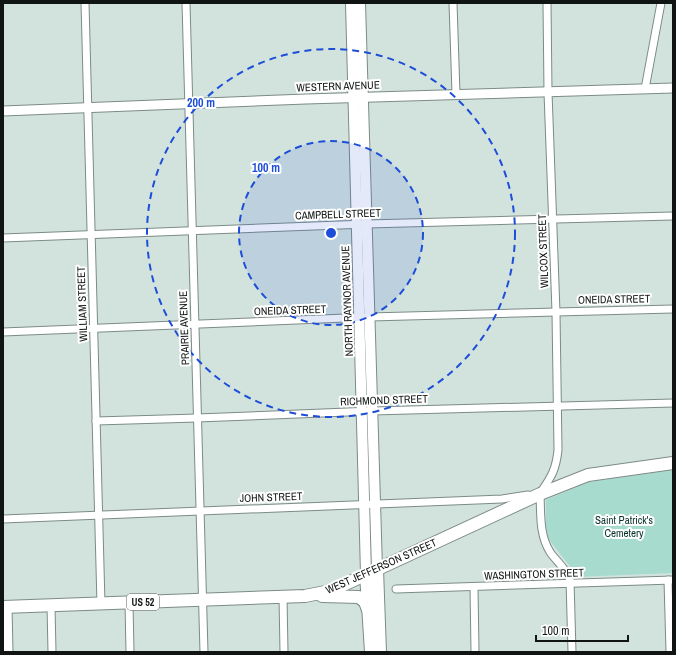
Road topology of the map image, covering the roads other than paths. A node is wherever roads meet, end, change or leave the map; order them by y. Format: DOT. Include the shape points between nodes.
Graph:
graph roads {
  1 [pos="85,3"];
  2 [pos="186,3"];
  3 [pos="351,3"];
  4 [pos="360,3"];
  5 [pos="453,3"];
  6 [pos="546,3"];
  7 [pos="661,3"];
  8 [pos="673,88"];
  9 [pos="645,89"];
  10 [pos="548,92"];
  11 [pos="456,94"];
  12 [pos="358,98"];
  13 [pos="189,104"];
  14 [pos="88,108"];
  15 [pos="3,111"];
  16 [pos="673,216"];
  17 [pos="552,220"];
  18 [pos="362,224"];
  19 [pos="192,231"];
  20 [pos="91,234"];
  21 [pos="3,238"];
  22 [pos="673,309"];
  23 [pos="556,312"];
  24 [pos="370,317"];
  25 [pos="360,318"];
  26 [pos="195,325"];
  27 [pos="94,329"];
  28 [pos="3,332"];
  29 [pos="673,403"];
  30 [pos="556,406"];
  31 [pos="373,410"];
  32 [pos="362,411"];
  33 [pos="197,418"];
  34 [pos="96,421"];
  35 [pos="673,463"];
  36 [pos="540,494"];
  37 [pos="364,504"];
  38 [pos="376,504"];
  39 [pos="200,510"];
  40 [pos="99,514"];
  41 [pos="3,519"];
  42 [pos="372,572"];
  43 [pos="670,580"];
  44 [pos="570,584"];
  45 [pos="474,587"];
  46 [pos="396,589"];
  47 [pos="670,594"];
  48 [pos="305,596"];
  49 [pos="283,597"];
  50 [pos="202,600"];
  51 [pos="129,603"];
  52 [pos="101,604"];
  53 [pos="51,606"];
  54 [pos="5,607"];
  55 [pos="368,610"];
  56 [pos="8,652"];
  57 [pos="52,652"];
  58 [pos="130,652"];
  59 [pos="204,652"];
  60 [pos="284,652"];
  61 [pos="371,652"];
  62 [pos="380,652"];
  63 [pos="475,652"];
  64 [pos="572,652"];
  65 [pos="670,652"];
  1 -- 14 [label="street, WILLIAM STREET"];
  2 -- 13 [label="street, PRAIRIE AVENUE"];
  3 -- 12 [label="main road, NORTH RAYNOR AVENUE"];
  4 -- 12 [label="main road, NORTH RAYNOR AVENUE"];
  5 -- 11 [label="street"];
  6 -- 10 [label="street, WILCOX STREET"];
  7 -- 9 [label="street"];
  8 -- 9 [label="street, WESTERN AVENUE"];
  9 -- 10 [label="street, WESTERN AVENUE"];
  10 -- 11 [label="street, WESTERN AVENUE"];
  10 -- 17 [label="street, WILCOX STREET"];
  11 -- 12 [label="street, WESTERN AVENUE"];
  12 -- 13 [label="street, WESTERN AVENUE"];
  12 -- 18 [label="main road, NORTH RAYNOR AVENUE"];
  13 -- 14 [label="street, WESTERN AVENUE"];
  13 -- 19 [label="street, PRAIRIE AVENUE"];
  14 -- 15 [label="street, WESTERN AVENUE"];
  14 -- 20 [label="street, WILLIAM STREET"];
  16 -- 17 [label="street, CAMPBELL STREET"];
  17 -- 18 [label="street, CAMPBELL STREET"];
  17 -- 23 [label="street, WILCOX STREET"];
  18 -- 19 [label="street, CAMPBELL STREET"];
  18 -- 24 [label="main road, NORTH RAYNOR AVENUE"];
  18 -- 25 [label="main road, NORTH RAYNOR AVENUE"];
  19 -- 20 [label="street, CAMPBELL STREET"];
  19 -- 26 [label="street, PRAIRIE AVENUE"];
  20 -- 21 [label="street, CAMPBELL STREET"];
  20 -- 27 [label="street, WILLIAM STREET"];
  22 -- 23 [label="street, ONEIDA STREET"];
  23 -- 24 [label="street, ONEIDA STREET"];
  23 -- 30 [label="street, WILCOX STREET"];
  24 -- 25 [label="street, ONEIDA STREET"];
  24 -- 31 [label="main road, NORTH RAYNOR AVENUE"];
  25 -- 26 [label="street, ONEIDA STREET"];
  25 -- 32 [label="main road, NORTH RAYNOR AVENUE"];
  26 -- 27 [label="street, ONEIDA STREET"];
  26 -- 33 [label="street, PRAIRIE AVENUE"];
  27 -- 28 [label="street, ONEIDA STREET"];
  27 -- 34 [label="street, WILLIAM STREET"];
  29 -- 30 [label="street, RICHMOND STREET"];
  30 -- 31 [label="street, RICHMOND STREET"];
  30 -- 36 [label="street, WILCOX STREET" via="556,463 552,476"];
  31 -- 32 [label="street, RICHMOND STREET"];
  31 -- 38 [label="main road, NORTH RAYNOR AVENUE"];
  32 -- 33 [label="street, RICHMOND STREET"];
  32 -- 37 [label="main road, NORTH RAYNOR AVENUE"];
  33 -- 34 [label="street, RICHMOND STREET"];
  33 -- 39 [label="street, PRAIRIE AVENUE"];
  34 -- 40 [label="street, WILLIAM STREET"];
  35 -- 36 [label="main road, WEST JEFFERSON STREET" via="588,475"];
  36 -- 38 [label="street, JOHN STREET" via="502,499"];
  36 -- 42 [label="main road, WEST JEFFERSON STREET"];
  36 -- 44 [label="street" via="544,541 568,574"];
  37 -- 38 [label="street, JOHN STREET"];
  37 -- 39 [label="street, JOHN STREET"];
  37 -- 42 [label="main road, NORTH RAYNOR AVENUE"];
  38 -- 42 [label="main road, NORTH RAYNOR AVENUE"];
  39 -- 40 [label="street, JOHN STREET"];
  39 -- 50 [label="street, PRAIRIE AVENUE"];
  40 -- 41 [label="street, JOHN STREET"];
  40 -- 52 [label="street, WILLIAM STREET"];
  42 -- 48 [label="main road, WEST JEFFERSON STREET / US 52" via="325,592"];
  42 -- 55 [label="main road"];
  42 -- 62 [label="main road"];
  43 -- 44 [label="street, WASHINGTON STREET"];
  43 -- 47 [label="street"];
  44 -- 45 [label="street, WASHINGTON STREET"];
  44 -- 64 [label="street"];
  45 -- 46 [label="street, WASHINGTON STREET"];
  45 -- 63 [label="street"];
  47 -- 65 [label="street"];
  48 -- 49 [label="main road, WEST JEFFERSON STREET / US 52"];
  48 -- 55 [label="main road, US 52" via="358,597 365,602"];
  49 -- 50 [label="main road, WEST JEFFERSON STREET / US 52"];
  49 -- 60 [label="street"];
  50 -- 51 [label="main road, WEST JEFFERSON STREET / US 52"];
  50 -- 59 [label="street, PRAIRIE AVENUE"];
  51 -- 52 [label="main road, WEST JEFFERSON STREET / US 52"];
  51 -- 58 [label="street"];
  52 -- 53 [label="main road, WEST JEFFERSON STREET / US 52"];
  53 -- 54 [label="main road, WEST JEFFERSON STREET / US 52"];
  53 -- 57 [label="street"];
  54 -- 56 [label="street"];
  55 -- 61 [label="main road"];
}
